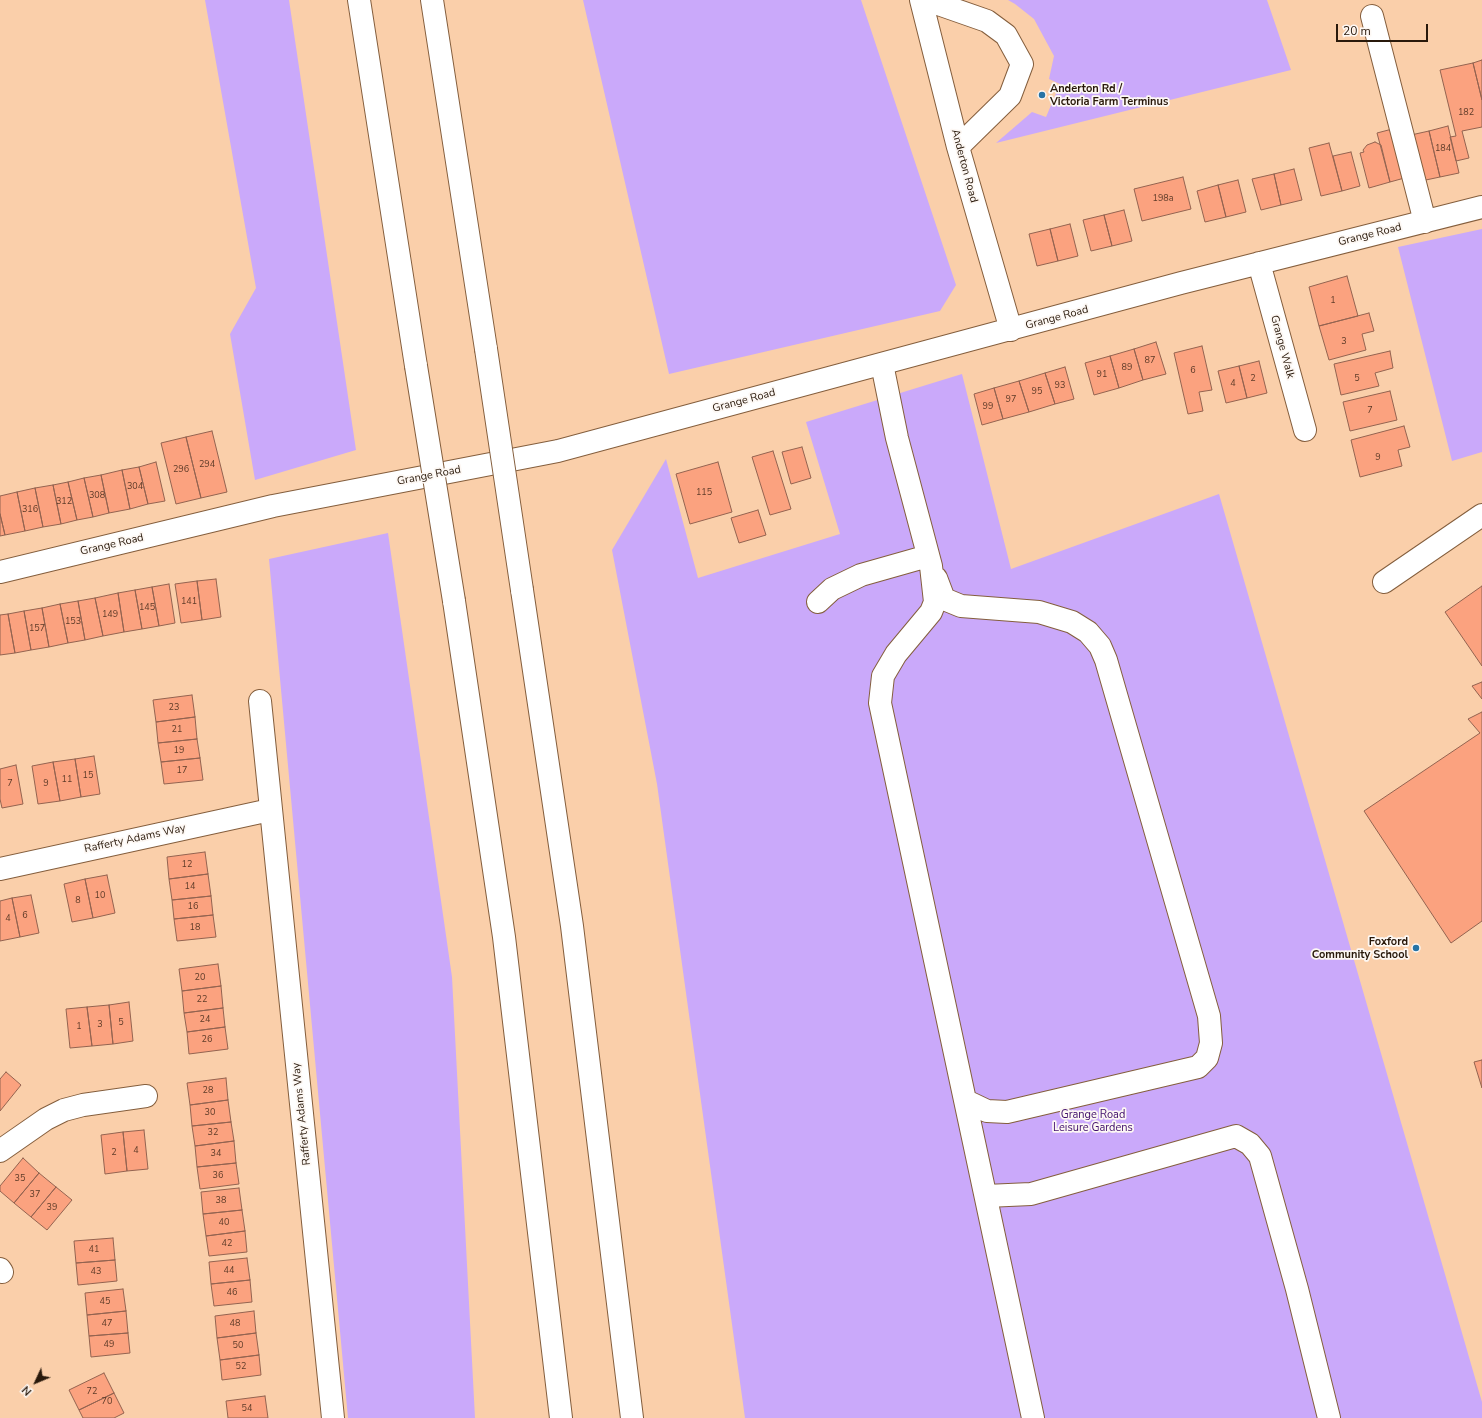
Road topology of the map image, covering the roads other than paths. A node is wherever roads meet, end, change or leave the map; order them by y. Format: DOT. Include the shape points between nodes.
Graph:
graph roads {
  1 [pos="359,0"];
  2 [pos="432,0"];
  3 [pos="921,0"];
  4 [pos="927,0"];
  5 [pos="1372,16"];
  6 [pos="958,148"];
  7 [pos="1482,207"];
  8 [pos="1425,222"];
  9 [pos="1259,264"];
  10 [pos="1011,330"];
  11 [pos="882,364"];
  12 [pos="1305,430"];
  13 [pos="1482,515"];
  14 [pos="930,561"];
  15 [pos="0,572"];
  16 [pos="1384,582"];
  17 [pos="818,602"];
  18 [pos="260,702"];
  19 [pos="270,810"];
  20 [pos="0,869"];
  21 [pos="146,1096"];
  22 [pos="966,1101"];
  23 [pos="0,1151"];
  24 [pos="986,1196"];
  25 [pos="333,1418"];
  26 [pos="560,1418"];
  27 [pos="632,1418"];
  28 [pos="1033,1418"];
  29 [pos="1329,1418"];
  1 -- 26 [label="main road, bridge" via="504,936"];
  2 -- 27 [label="main road, bridge" via="572,926"];
  3 -- 6 [label="main road, Anderton Road"];
  4 -- 6 [label="main road" via="987,21 1006,35 1022,64 1010,96"];
  5 -- 8 [label="main road"];
  6 -- 10 [label="main road, Anderton Road"];
  7 -- 8 [label="main road, Grange Road"];
  8 -- 9 [label="main road, Grange Road"];
  9 -- 10 [label="main road, Grange Road"];
  9 -- 12 [label="main road, Grange Walk"];
  10 -- 11 [label="main road, Grange Road"];
  11 -- 14 [label="main road" via="897,438"];
  11 -- 15 [label="main road, Grange Road" via="558,451 273,506"];
  13 -- 16 [label="main road"];
  14 -- 17 [label="main road" via="861,575 832,589"];
  14 -- 22 [label="main road" via="935,602 931,612 896,654 883,676 880,703"];
  14 -- 22 [label="main road" via="944,599 961,606 1039,612 1072,622 1088,632 1100,646 1209,1016 1211,1043 1207,1058 1198,1067 1007,1112 987,1111"];
  18 -- 19 [label="main road, Rafferty Adams Way"];
  19 -- 20 [label="main road, Rafferty Adams Way"];
  19 -- 25 [label="main road, Rafferty Adams Way"];
  21 -- 23 [label="main road" via="64,1110"];
  22 -- 24 [label="main road"];
  24 -- 28 [label="main road"];
  24 -- 29 [label="main road" via="1031,1194 1236,1136 1250,1144 1260,1156"];
}
